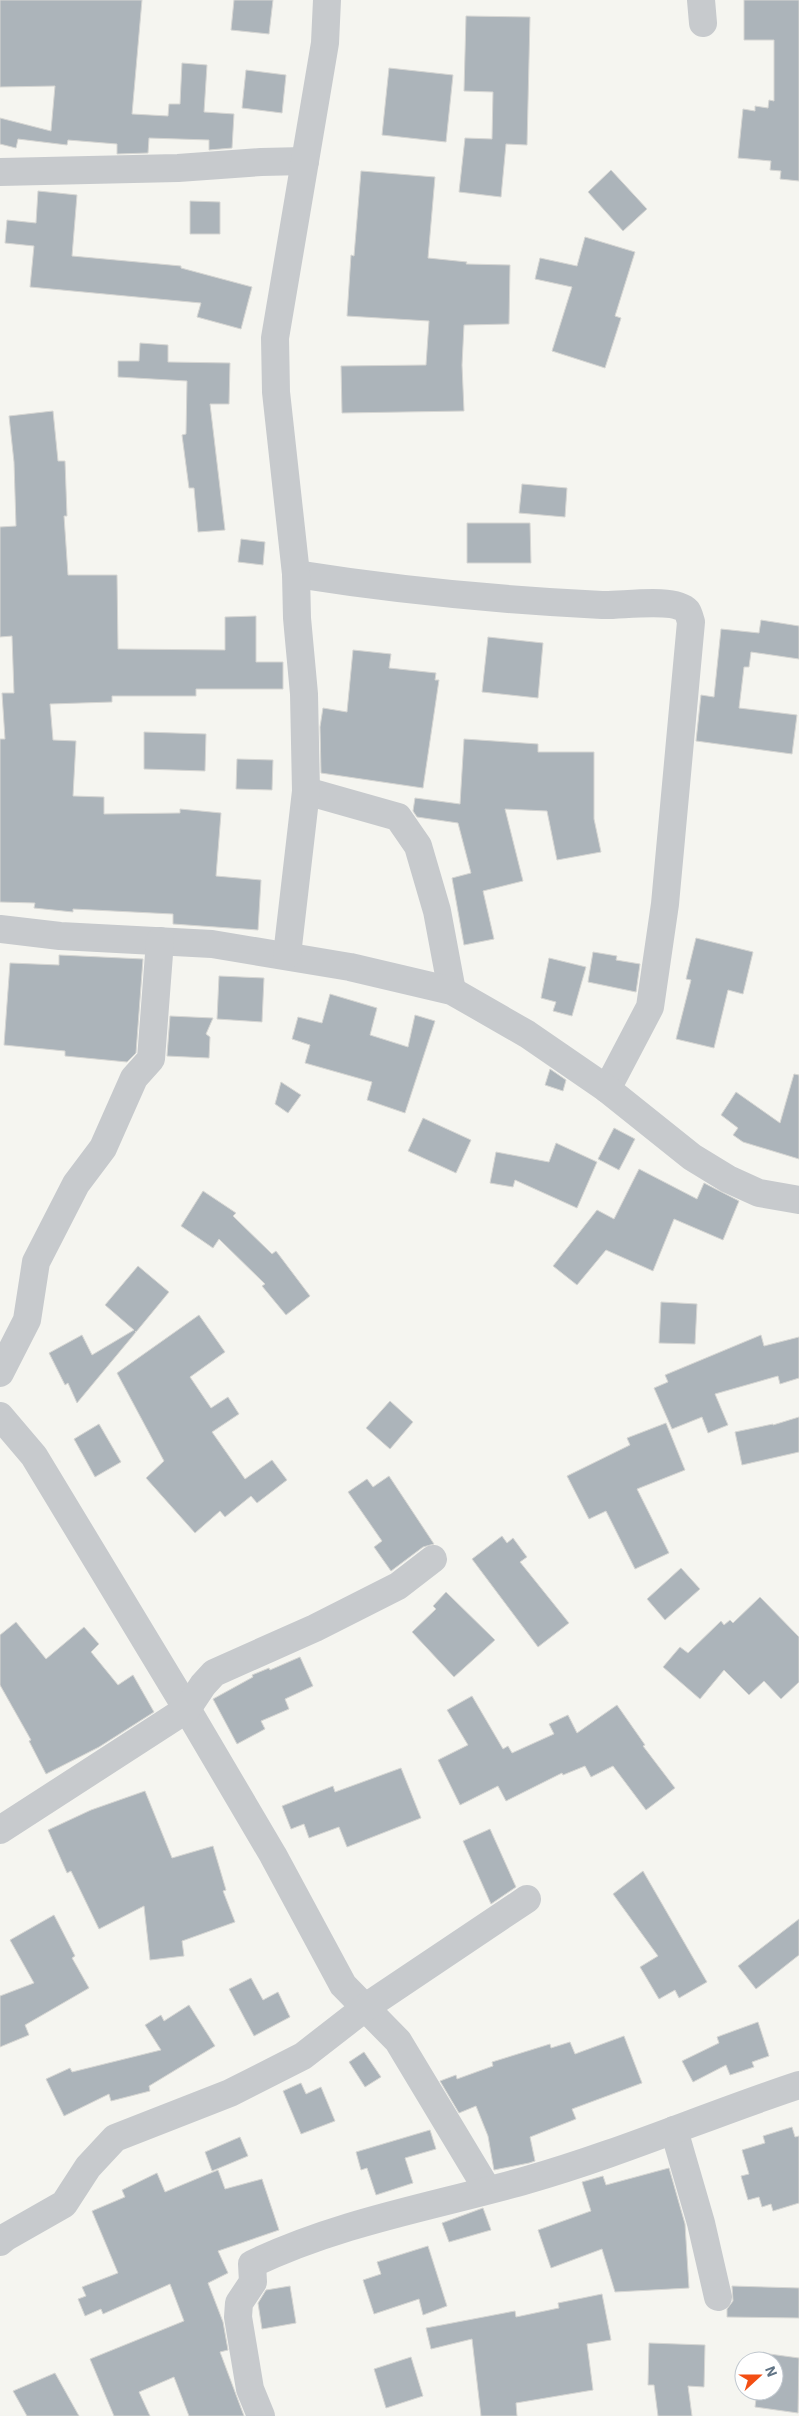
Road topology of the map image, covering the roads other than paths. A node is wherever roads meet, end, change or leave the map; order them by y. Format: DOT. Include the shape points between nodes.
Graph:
graph roads {
  1 [pos="327,0"];
  2 [pos="306,161"];
  3 [pos="0,172"];
  4 [pos="296,574"];
  5 [pos="306,791"];
  6 [pos="0,928"];
  7 [pos="160,941"];
  8 [pos="287,955"];
  9 [pos="452,991"];
  10 [pos="607,1089"];
  11 [pos="799,1200"];
  12 [pos="0,1372"];
  13 [pos="0,1416"];
  14 [pos="433,1560"];
  15 [pos="187,1709"];
  16 [pos="0,1830"];
  17 [pos="527,1899"];
  18 [pos="366,2008"];
  19 [pos="799,2085"];
  20 [pos="674,2130"];
  21 [pos="487,2189"];
  22 [pos="0,2242"];
  23 [pos="718,2297"];
  24 [pos="261,2416"];
  1 -- 2 [label="street" via="325,43"];
  2 -- 3 [label="street"];
  2 -- 4 [label="street" via="275,338 276,392"];
  4 -- 5 [label="street"];
  4 -- 10 [label="street" via="518,601 615,605 661,603 688,612 692,622 665,904 650,1008"];
  5 -- 8 [label="street"];
  5 -- 9 [label="street" via="398,817 418,846 437,911"];
  6 -- 7 [label="street" via="60,936"];
  7 -- 8 [label="street" via="212,944"];
  7 -- 12 [label="street" via="151,1059 134,1078 103,1148 76,1184 36,1262 27,1320"];
  8 -- 9 [label="street"];
  9 -- 10 [label="street" via="527,1034"];
  10 -- 11 [label="street" via="692,1157 728,1179 759,1192"];
  13 -- 15 [label="street" via="34,1456"];
  14 -- 15 [label="street" via="398,1586 214,1673"];
  15 -- 16 [label="street"];
  15 -- 18 [label="street" via="273,1855 343,1985"];
  17 -- 18 [label="street"];
  18 -- 21 [label="street" via="398,2041"];
  18 -- 22 [label="street" via="303,2056 230,2093 115,2138 88,2167 64,2204"];
  19 -- 20 [label="street"];
  20 -- 21 [label="street" via="569,2167"];
  20 -- 23 [label="street"];
  21 -- 24 [label="street" via="374,2219 285,2248 252,2264 252,2282 239,2303 238,2317 250,2389"];
}
